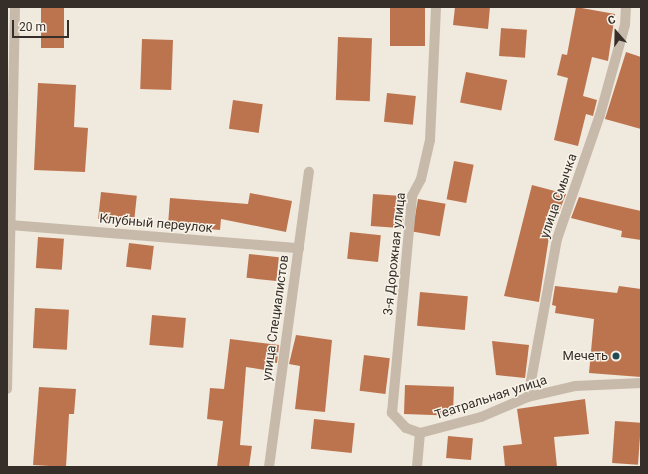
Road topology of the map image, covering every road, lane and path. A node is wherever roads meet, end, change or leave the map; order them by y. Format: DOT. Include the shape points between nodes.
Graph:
graph roads {
  1 [pos="15,7"];
  2 [pos="436,7"];
  3 [pos="626,7"];
  4 [pos="10,152"];
  5 [pos="309,172"];
  6 [pos="10,225"];
  7 [pos="299,248"];
  8 [pos="641,383"];
  9 [pos="7,389"];
  10 [pos="528,397"];
  11 [pos="420,433"];
  12 [pos="269,467"];
  13 [pos="417,467"];
  1 -- 4 [label="street"];
  2 -- 11 [label="street, 3-я Дорожная улица" via="430,140 421,179 412,196 392,413 406,428"];
  3 -- 10 [label="street, улица Смычка" via="625,25 600,115 557,239"];
  4 -- 6 [label="street"];
  5 -- 7 [label="street, улица Специалистов"];
  6 -- 7 [label="street, Клубный переулок"];
  6 -- 9 [label="street"];
  7 -- 12 [label="street, улица Специалистов"];
  8 -- 10 [label="street, Театральная улица" via="575,386"];
  10 -- 11 [label="street, Театральная улица" via="481,417"];
  11 -- 13 [label="street"];
}
